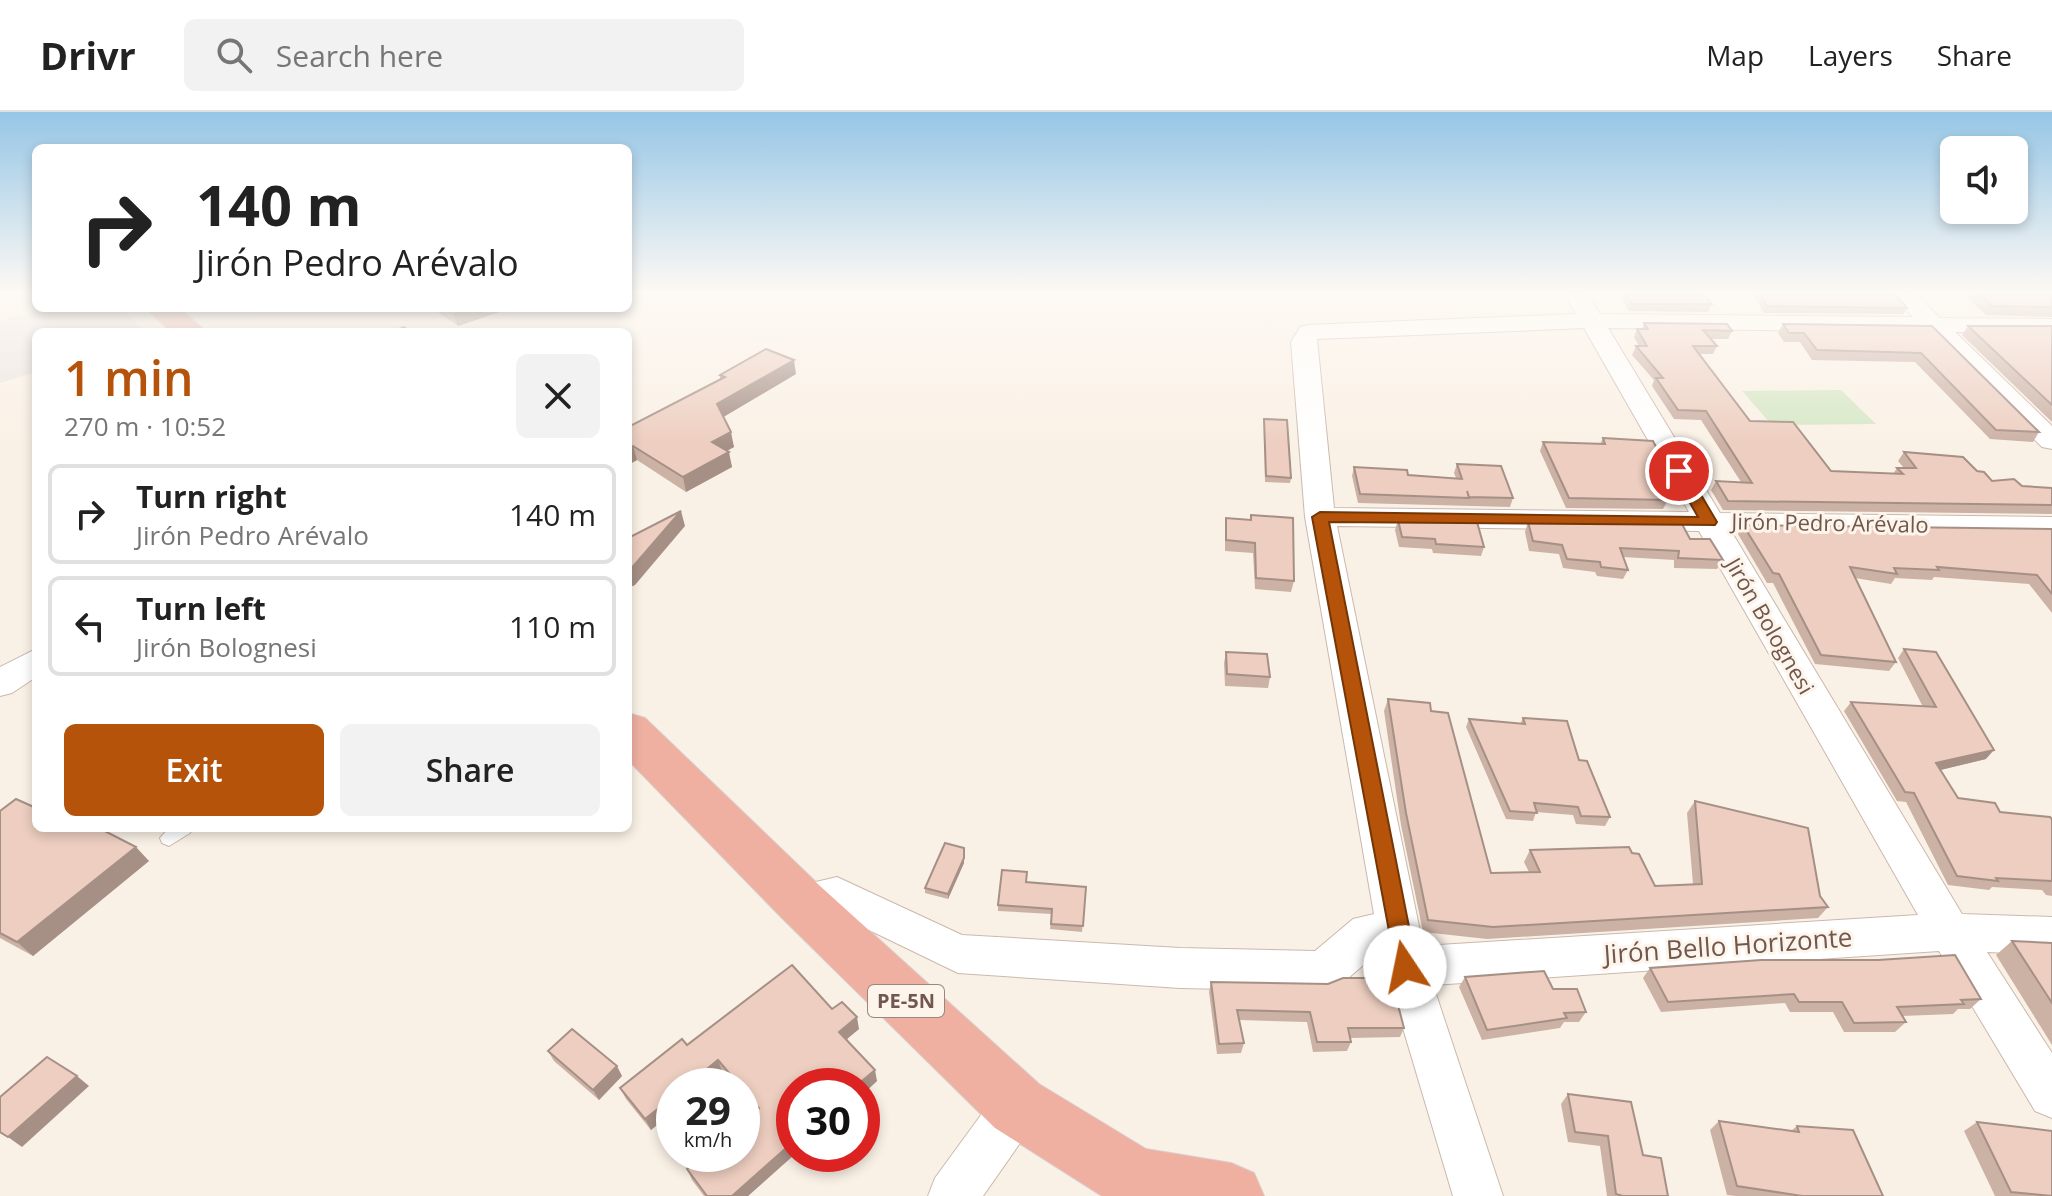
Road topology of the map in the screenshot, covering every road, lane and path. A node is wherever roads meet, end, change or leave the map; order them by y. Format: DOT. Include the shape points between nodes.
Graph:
graph roads {
  1 [pos="1303,345"];
  2 [pos="1604,345"];
  3 [pos="1953,345"];
  4 [pos="2052,441"];
  5 [pos="1320,517"];
  6 [pos="1709,522"];
  7 [pos="2052,526"];
  8 [pos="32,664"];
  9 [pos="0,684"];
  10 [pos="632,734"];
  11 [pos="801,902"];
  12 [pos="1950,932"];
  13 [pos="2052,936"];
  14 [pos="1402,950"];
  15 [pos="2052,1095"];
  16 [pos="1017,1106"];
  17 [pos="1146,1188"];
  18 [pos="953,1196"];
  19 [pos="1231,1196"];
  20 [pos="1478,1196"];
  1 -- 5 [label="street"];
  2 -- 6 [label="street, Jirón Bolognesi"];
  3 -- 4 [label="street"];
  5 -- 6 [label="street, Jirón Pedro Arévalo"];
  5 -- 14 [label="street"];
  6 -- 7 [label="street, Jirón Pedro Arévalo"];
  6 -- 12 [label="street, Jirón Bolognesi"];
  8 -- 9 [label="street"];
  10 -- 11 [label="highway, PE-5N"];
  11 -- 14 [label="street, Jirón Bello Horizonte" via="837,895 958,954 1324,971 1368,932"];
  11 -- 16 [label="highway, PE-5N"];
  12 -- 13 [label="street, Jirón Bello Horizonte"];
  12 -- 14 [label="street, Jirón Bello Horizonte"];
  12 -- 15 [label="street, Jirón Bolognesi"];
  14 -- 20 [label="street"];
  16 -- 17 [label="highway, PE-5N"];
  16 -- 18 [label="street"];
  17 -- 19 [label="highway, PE-5N"];
}
